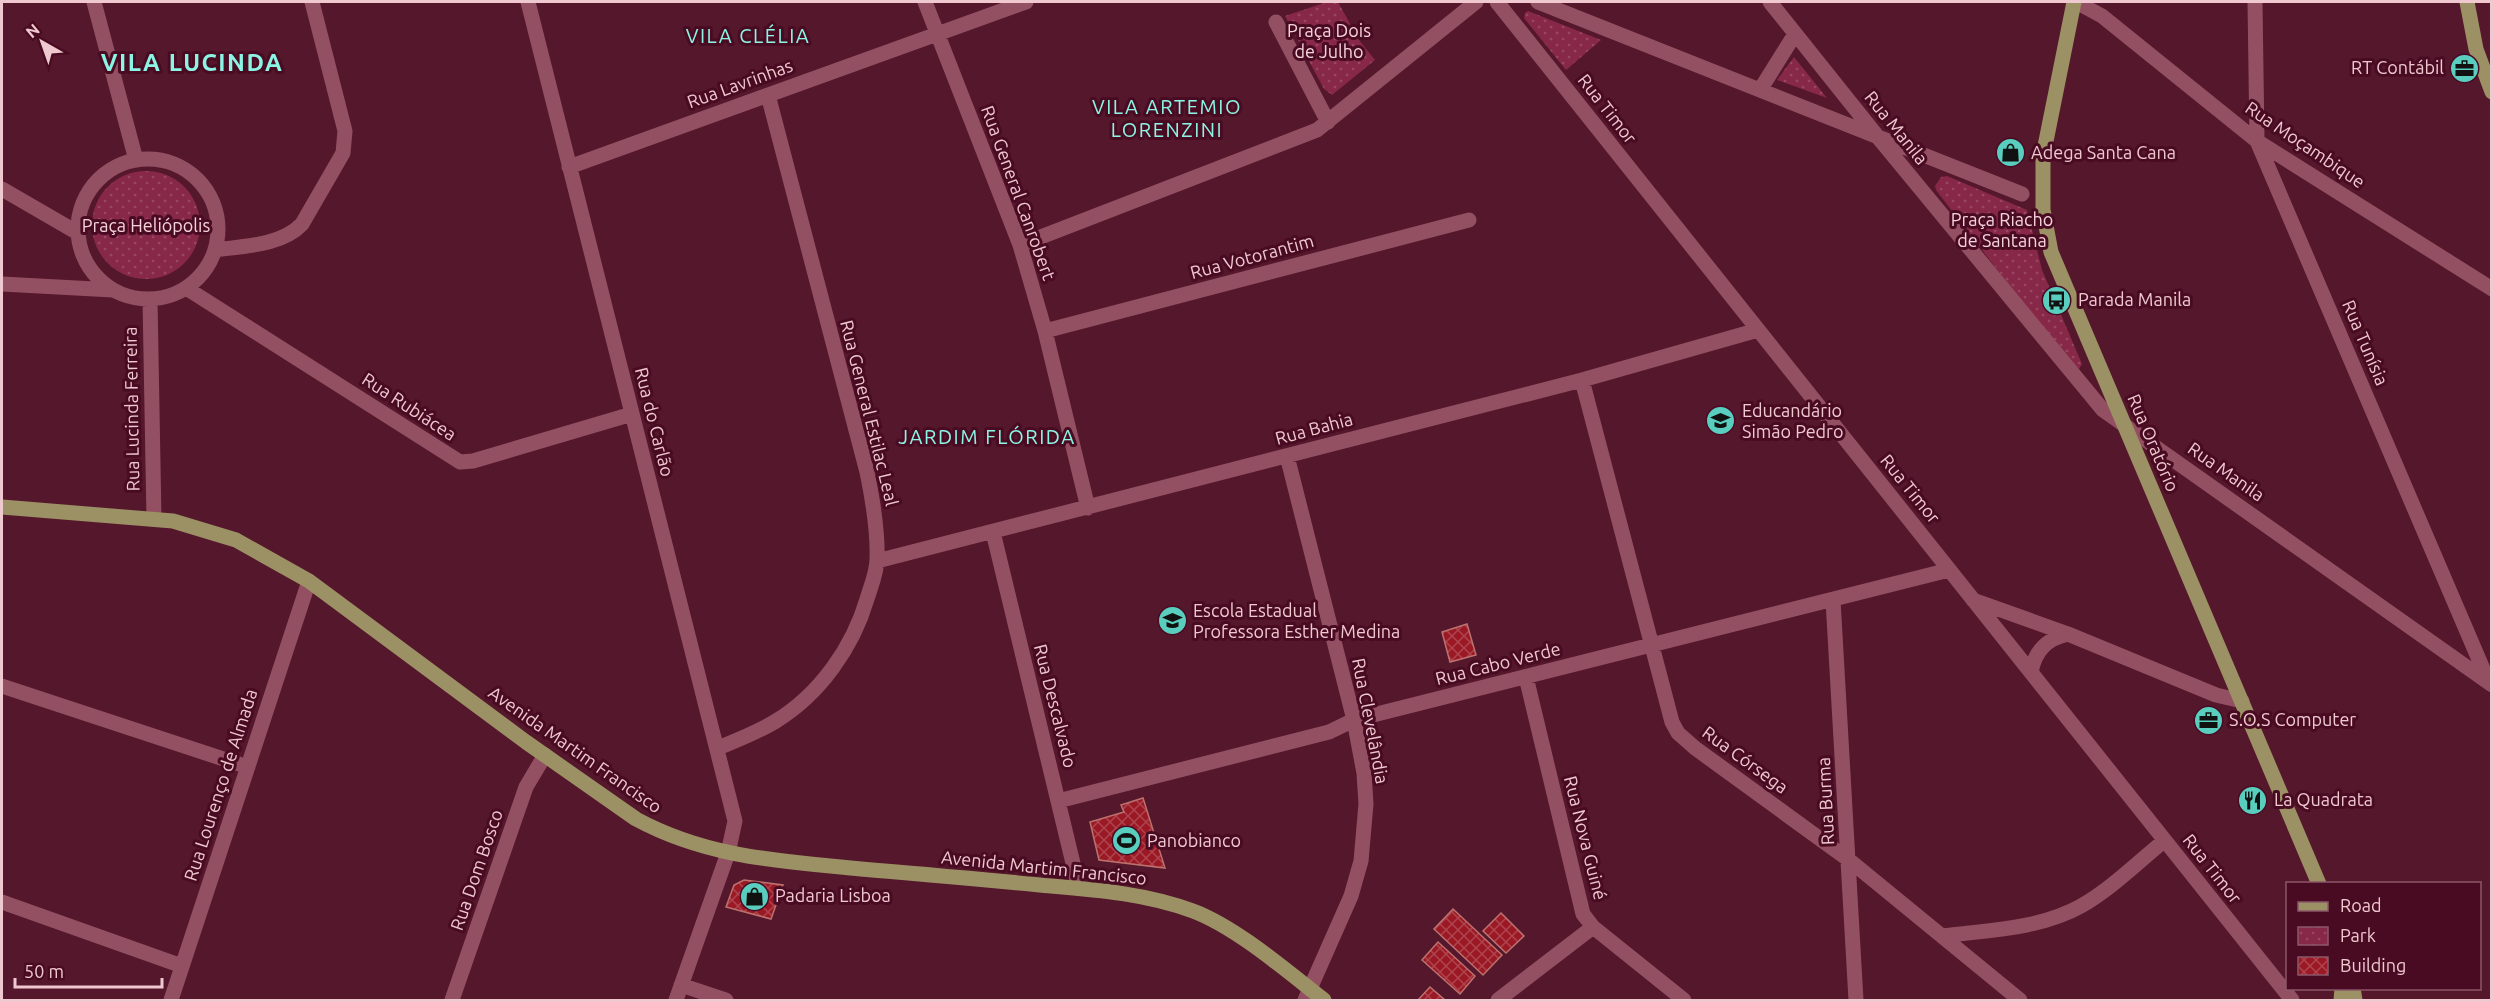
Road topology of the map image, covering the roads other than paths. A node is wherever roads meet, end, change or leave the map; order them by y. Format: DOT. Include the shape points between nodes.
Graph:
graph roads {
  1 [pos="94,2"];
  2 [pos="312,2"];
  3 [pos="528,2"];
  4 [pos="925,2"];
  5 [pos="1026,2"];
  6 [pos="1476,2"];
  7 [pos="1497,2"];
  8 [pos="1538,2"];
  9 [pos="1770,2"];
  10 [pos="2075,2"];
  11 [pos="2255,2"];
  12 [pos="2468,2"];
  13 [pos="1276,22"];
  14 [pos="937,34"];
  15 [pos="1795,34"];
  16 [pos="1760,90"];
  17 [pos="2492,92"];
  18 [pos="768,95"];
  19 [pos="1328,122"];
  20 [pos="1877,136"];
  21 [pos="2258,141"];
  22 [pos="136,160"];
  23 [pos="568,167"];
  24 [pos="2,189"];
  25 [pos="2022,194"];
  26 [pos="1469,220"];
  27 [pos="78,233"];
  28 [pos="1020,245"];
  29 [pos="214,250"];
  30 [pos="2,284"];
  31 [pos="186,288"];
  32 [pos="2492,289"];
  33 [pos="113,290"];
  34 [pos="150,299"];
  35 [pos="1758,330"];
  36 [pos="1045,332"];
  37 [pos="1582,380"];
  38 [pos="632,414"];
  39 [pos="2125,426"];
  40 [pos="1287,456"];
  41 [pos="2,507"];
  42 [pos="1088,508"];
  43 [pos="154,519"];
  44 [pos="993,532"];
  45 [pos="877,561"];
  46 [pos="1950,570"];
  47 [pos="309,581"];
  48 [pos="1833,600"];
  49 [pos="1973,600"];
  50 [pos="2068,634"];
  51 [pos="1652,645"];
  52 [pos="2031,672"];
  53 [pos="1526,677"];
  54 [pos="2491,686"];
  55 [pos="2,687"];
  56 [pos="2242,701"];
  57 [pos="1354,720"];
  58 [pos="718,748"];
  59 [pos="545,755"];
  60 [pos="248,767"];
  61 [pos="1058,801"];
  62 [pos="2164,841"];
  63 [pos="728,853"];
  64 [pos="1849,860"];
  65 [pos="2318,882"];
  66 [pos="1079,888"];
  67 [pos="2,902"];
  68 [pos="1593,927"];
  69 [pos="1942,936"];
  70 [pos="182,966"];
  71 [pos="681,985"];
  72 [pos="1308,995"];
  73 [pos="171,1000"];
  74 [pos="452,1000"];
  75 [pos="676,1000"];
  76 [pos="726,1000"];
  77 [pos="1324,1000"];
  78 [pos="1498,1000"];
  79 [pos="1684,1000"];
  80 [pos="1856,1000"];
  81 [pos="2020,1000"];
  82 [pos="2292,1000"];
  1 -- 22 [label="street"];
  2 -- 29 [label="street" via="345,131 343,153 295,231 276,240"];
  3 -- 23 [label="street, Rua do Carlão"];
  4 -- 14 [label="street, Rua General Canrobert"];
  5 -- 14 [label="street, Rua Lavrinhas"];
  6 -- 19 [label="street"];
  7 -- 35 [label="street, Rua Timor"];
  8 -- 16 [label="street"];
  9 -- 15 [label="street, Rua Manila"];
  10 -- 21 [label="street, Rua Moçambique" via="2102,16"];
  10 -- 39 [label="main road, Rua Oratório" via="2043,156 2043,210 2057,272"];
  11 -- 21 [label="street, Rua Tunísia"];
  12 -- 17 [label="main road" via="2476,49"];
  13 -- 19 [label="street"];
  14 -- 18 [label="street, Rua Lavrinhas"];
  14 -- 28 [label="street, Rua General Canrobert"];
  15 -- 16 [label="street"];
  15 -- 20 [label="street, Rua Manila"];
  16 -- 20 [label="street"];
  18 -- 23 [label="street, Rua Lavrinhas"];
  18 -- 45 [label="street, Rua General Estilac Leal" via="867,472"];
  19 -- 28 [label="street" via="1308,135"];
  20 -- 25 [label="street"];
  20 -- 39 [label="street, Rua Manila" via="2090,397"];
  21 -- 32 [label="street, Rua Moçambique"];
  21 -- 54 [label="street, Rua Tunísia"];
  22 -- 27 [label="street" via="117,167 93,186 83,203"];
  22 -- 29 [label="street" via="173,164 204,187 218,222"];
  23 -- 38 [label="street, Rua do Carlão"];
  24 -- 27 [label="street"];
  26 -- 36 [label="street, Rua Votorantim"];
  27 -- 33 [label="street" via="88,266"];
  28 -- 36 [label="street, Rua General Canrobert"];
  29 -- 31 [label="street" via="203,272"];
  30 -- 33 [label="street"];
  31 -- 34 [label="street"];
  31 -- 38 [label="street, Rua Rubiácea" via="460,462"];
  33 -- 34 [label="street"];
  34 -- 43 [label="street, Rua Lucinda Ferreira"];
  35 -- 37 [label="street, Rua Bahia"];
  35 -- 46 [label="street, Rua Timor"];
  36 -- 42 [label="street, Rua General Canrobert"];
  37 -- 40 [label="street, Rua Bahia"];
  37 -- 51 [label="street, Rua Córsega"];
  38 -- 58 [label="street, Rua do Carlão"];
  39 -- 54 [label="street, Rua Manila"];
  39 -- 56 [label="main road, Rua Oratório"];
  40 -- 42 [label="street, Rua Bahia"];
  40 -- 57 [label="street, Rua Clevelândia"];
  41 -- 43 [label="main road, Avenida Martim Francisco"];
  42 -- 44 [label="street, Rua Bahia"];
  43 -- 47 [label="main road, Avenida Martim Francisco" via="236,540"];
  44 -- 45 [label="street, Rua Bahia"];
  44 -- 61 [label="street, Rua Descalvado"];
  45 -- 58 [label="street, Rua General Estilac Leal" via="853,637 827,674 777,720"];
  46 -- 48 [label="street, Rua Cabo Verde"];
  46 -- 49 [label="street, Rua Timor"];
  47 -- 59 [label="main road, Avenida Martim Francisco"];
  47 -- 60 [label="street, Rua Lourenço de Almada"];
  48 -- 51 [label="street, Rua Cabo Verde"];
  48 -- 64 [label="street, Rua Burma"];
  49 -- 50 [label="street"];
  49 -- 52 [label="street, Rua Timor"];
  50 -- 52 [label="street" via="2039,650"];
  50 -- 56 [label="street" via="2216,695"];
  51 -- 53 [label="street, Rua Cabo Verde"];
  51 -- 64 [label="street, Rua Córsega" via="1672,722 1685,741"];
  52 -- 62 [label="street, Rua Timor"];
  53 -- 57 [label="street, Rua Cabo Verde"];
  53 -- 68 [label="street, Rua Nova Guiné" via="1579,903"];
  55 -- 60 [label="street"];
  56 -- 65 [label="main road, Rua Oratório"];
  57 -- 61 [label="street, Rua Cabo Verde" via="1329,732"];
  57 -- 72 [label="street, Rua Clevelândia" via="1364,773 1365,833 1361,861 1351,896"];
  58 -- 63 [label="street, Rua do Carlão" via="735,821"];
  59 -- 63 [label="main road, Avenida Martim Francisco" via="654,829"];
  59 -- 74 [label="street, Rua Dom Bosco" via="526,787"];
  60 -- 70 [label="street, Rua Lourenço de Almada"];
  61 -- 66 [label="street, Rua Descalvado"];
  62 -- 69 [label="street" via="2092,899 2066,913 2028,924"];
  62 -- 82 [label="street, Rua Timor"];
  63 -- 66 [label="main road, Avenida Martim Francisco" via="757,859"];
  63 -- 71 [label="street, Rua do Carlão"];
  64 -- 69 [label="street, Rua Córsega"];
  64 -- 80 [label="street, Rua Burma"];
  66 -- 72 [label="main road, Avenida Martim Francisco" via="1124,893 1197,912 1250,944"];
  67 -- 70 [label="street"];
  68 -- 78 [label="street"];
  68 -- 79 [label="street, Rua Nova Guiné"];
  69 -- 81 [label="street, Rua Córsega"];
  70 -- 73 [label="street, Rua Lourenço de Almada"];
  71 -- 75 [label="street, Rua do Carlão"];
  71 -- 76 [label="street"];
  72 -- 77 [label="main road, Avenida Martim Francisco"];
}
